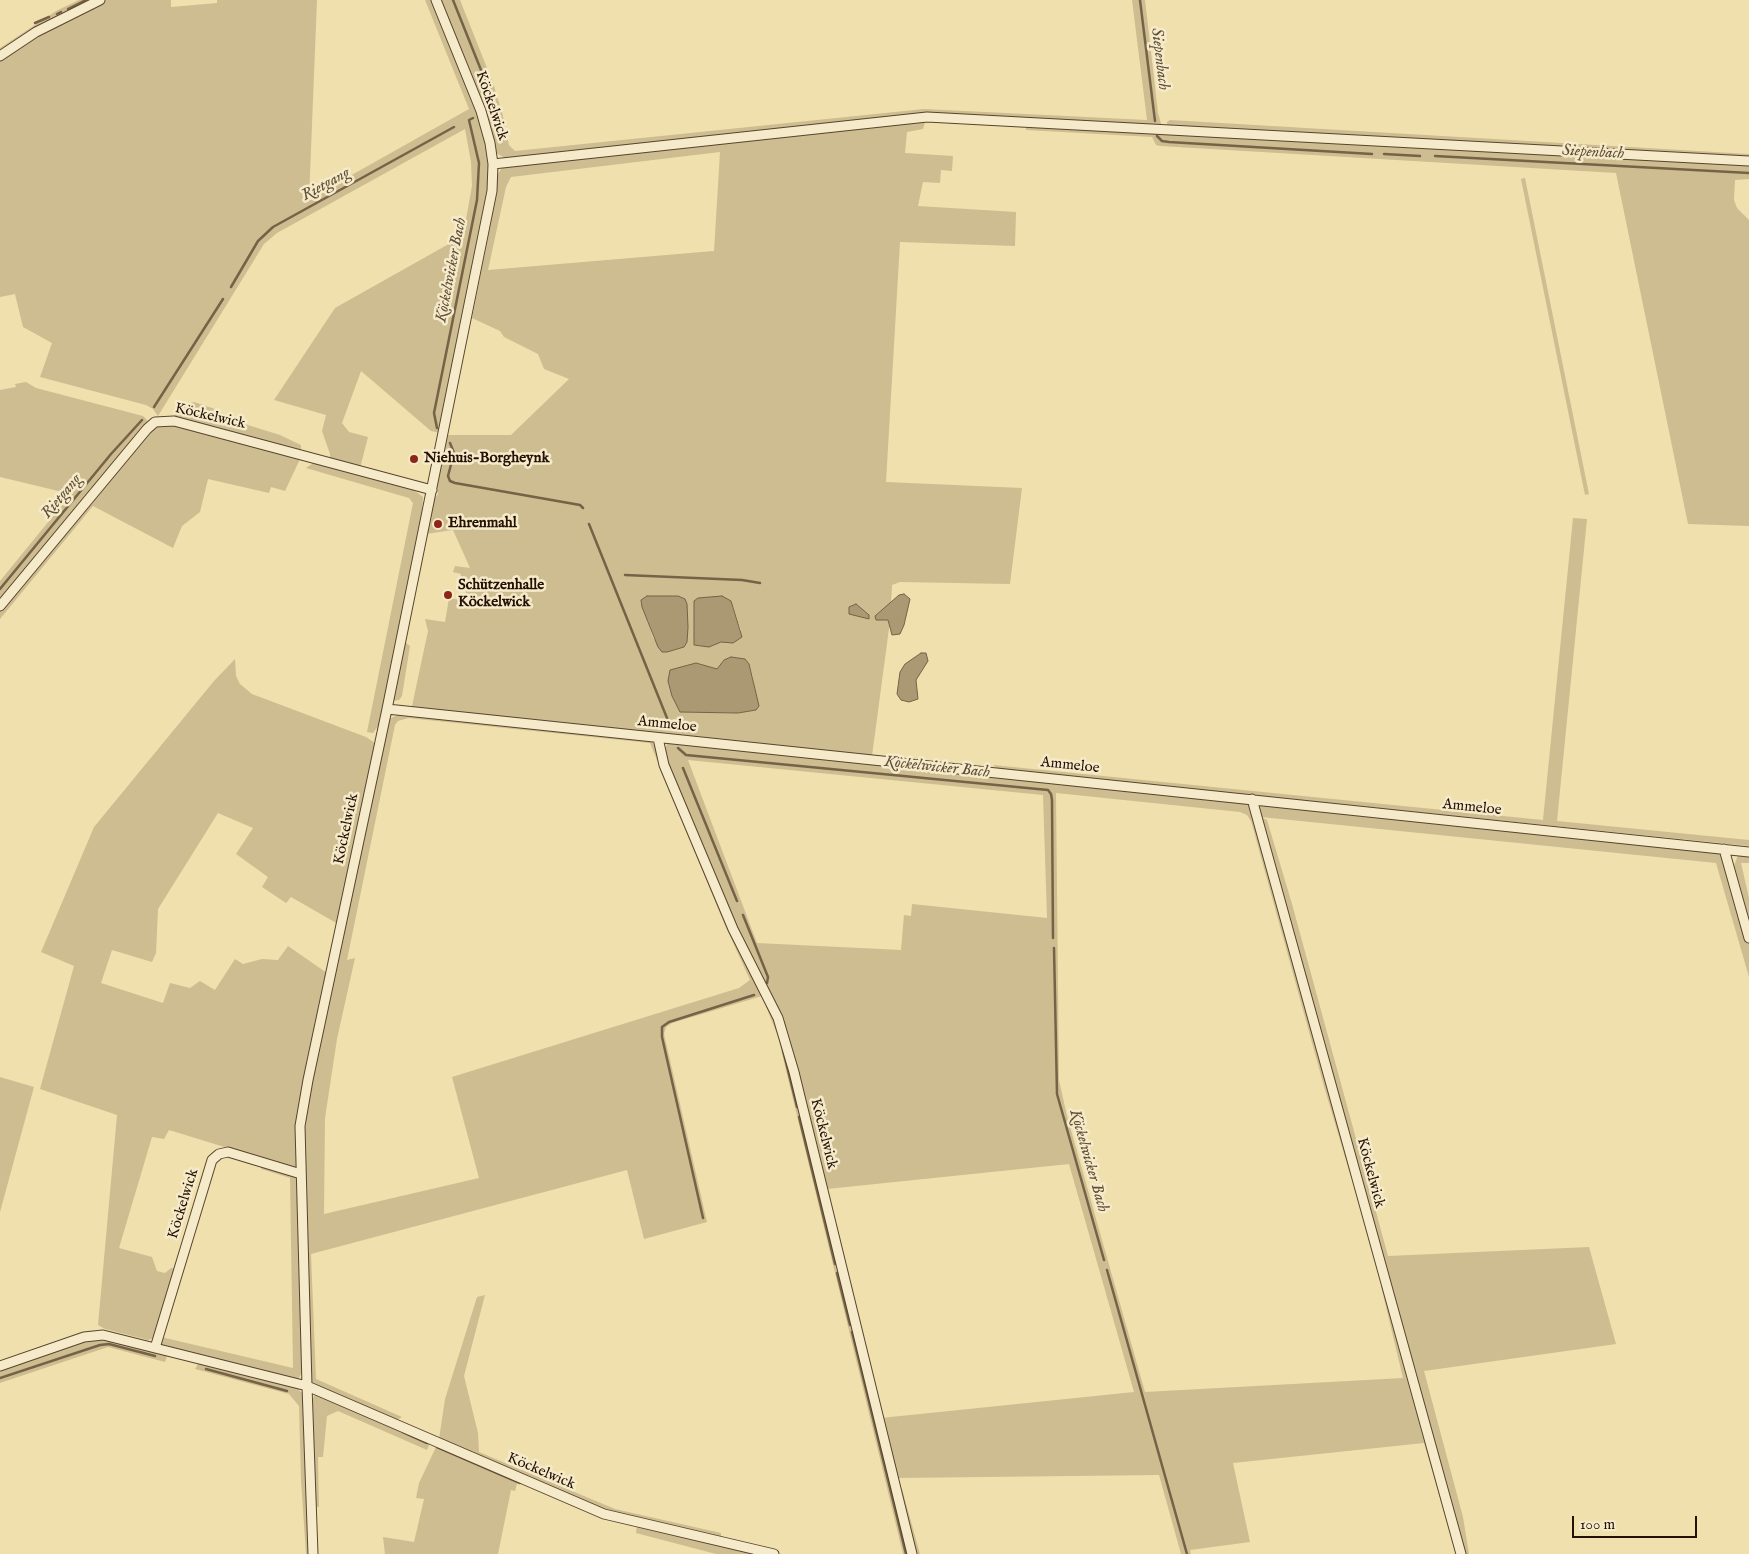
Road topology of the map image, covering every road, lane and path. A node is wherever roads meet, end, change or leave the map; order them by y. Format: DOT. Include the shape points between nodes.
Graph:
graph roads {
  1 [pos="100,0"];
  2 [pos="436,0"];
  3 [pos="0,56"];
  4 [pos="1749,161"];
  5 [pos="493,164"];
  6 [pos="432,490"];
  7 [pos="0,606"];
  8 [pos="387,709"];
  9 [pos="658,738"];
  10 [pos="1252,799"];
  11 [pos="1724,849"];
  12 [pos="1749,852"];
  13 [pos="1749,938"];
  14 [pos="301,1174"];
  15 [pos="155,1348"];
  16 [pos="0,1366"];
  17 [pos="307,1386"];
  18 [pos="313,1554"];
  19 [pos="774,1554"];
  20 [pos="912,1554"];
  21 [pos="1461,1554"];
  1 -- 3 [label="street" via="36,32"];
  2 -- 5 [label="street, Köckelwick" via="480,111"];
  4 -- 5 [label="street" via="927,117"];
  5 -- 6 [label="street, Köckelwick" via="487,222"];
  6 -- 7 [label="street, Köckelwick" via="174,421 155,422"];
  6 -- 8 [label="street, Köckelwick"];
  8 -- 9 [label="street, Ammeloe"];
  8 -- 14 [label="street, Köckelwick" via="308,1080 300,1126"];
  9 -- 10 [label="street, Ammeloe"];
  9 -- 20 [label="street, Köckelwick" via="664,765 732,929 778,1018"];
  10 -- 11 [label="street, Ammeloe"];
  10 -- 21 [label="street, Köckelwick"];
  11 -- 12 [label="street, Ammeloe"];
  11 -- 13 [label="street"];
  14 -- 15 [label="street, Köckelwick" via="228,1152 212,1160"];
  14 -- 17 [label="street, Köckelwick"];
  15 -- 16 [label="street, Köckelwick" via="108,1336 90,1336"];
  15 -- 17 [label="street, Köckelwick"];
  17 -- 18 [label="street, Köckelwick"];
  17 -- 19 [label="street, Köckelwick" via="604,1514"];
}
